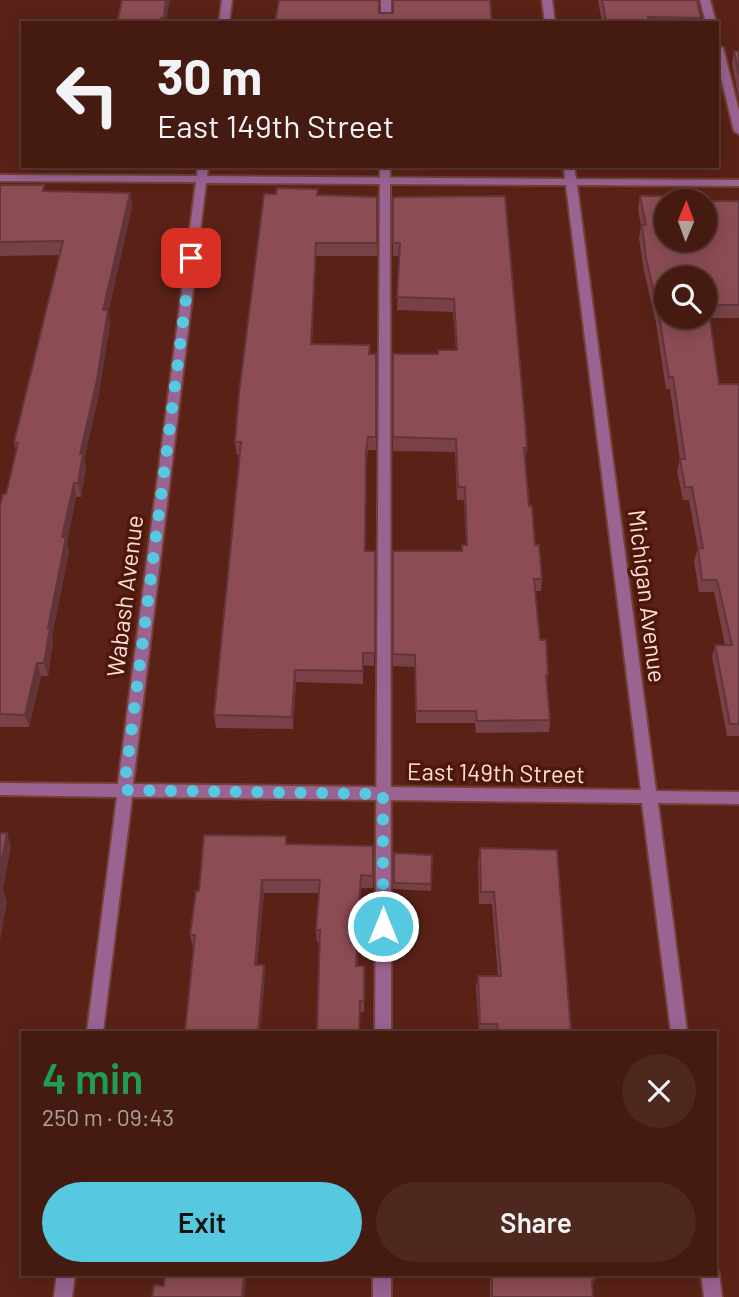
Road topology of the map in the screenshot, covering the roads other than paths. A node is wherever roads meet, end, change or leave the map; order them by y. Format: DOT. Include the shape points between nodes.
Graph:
graph roads {
  1 [pos="227,0"];
  2 [pos="386,0"];
  3 [pos="547,0"];
  4 [pos="705,0"];
  5 [pos="224,21"];
  6 [pos="386,21"];
  7 [pos="550,21"];
  8 [pos="710,21"];
  9 [pos="719,52"];
  10 [pos="739,131"];
  11 [pos="569,168"];
  12 [pos="202,172"];
  13 [pos="385,174"];
  14 [pos="0,178"];
  15 [pos="571,182"];
  16 [pos="739,183"];
  17 [pos="0,789"];
  18 [pos="124,790"];
  19 [pos="383,794"];
  20 [pos="649,797"];
  21 [pos="739,798"];
  22 [pos="95,1031"];
  23 [pos="383,1031"];
  24 [pos="679,1031"];
  25 [pos="66,1276"];
  26 [pos="382,1276"];
  27 [pos="710,1276"];
  28 [pos="63,1297"];
  29 [pos="382,1297"];
  30 [pos="713,1297"];
  1 -- 5 [label="street"];
  2 -- 6 [label="street"];
  3 -- 7 [label="street"];
  4 -- 8 [label="street"];
  9 -- 10 [label="street"];
  11 -- 15 [label="street, Michigan Avenue"];
  12 -- 13 [label="street"];
  12 -- 14 [label="street"];
  12 -- 18 [label="street, Wabash Avenue"];
  13 -- 15 [label="street"];
  13 -- 19 [label="street"];
  15 -- 16 [label="street"];
  15 -- 20 [label="street, Michigan Avenue"];
  17 -- 18 [label="street, East 149th Street"];
  18 -- 19 [label="street, East 149th Street"];
  18 -- 22 [label="street, Wabash Avenue"];
  19 -- 20 [label="street, East 149th Street"];
  19 -- 23 [label="street"];
  20 -- 21 [label="street, East 149th Street"];
  20 -- 24 [label="street, Michigan Avenue"];
  25 -- 28 [label="street"];
  26 -- 29 [label="street"];
  27 -- 30 [label="street"];
}
